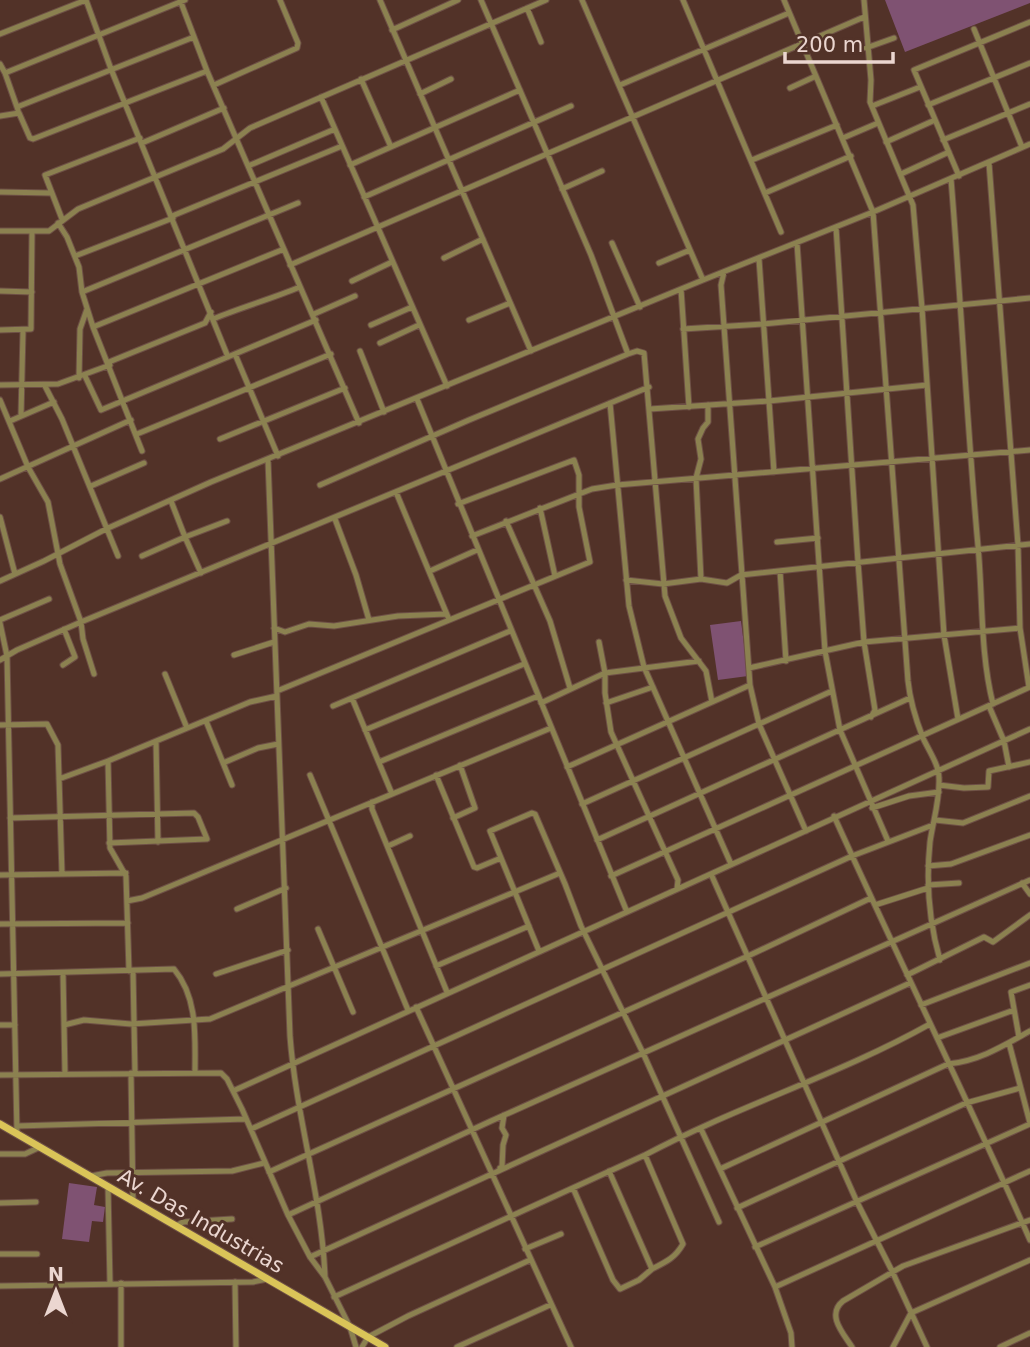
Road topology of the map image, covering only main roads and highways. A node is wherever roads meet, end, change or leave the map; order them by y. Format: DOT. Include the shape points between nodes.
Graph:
graph roads {
  1 [pos="0,1124"];
  2 [pos="384,1347"];
  1 -- 2 [label="main road, Av. Das Industrias" via="17,1129 40,1147"];
}
